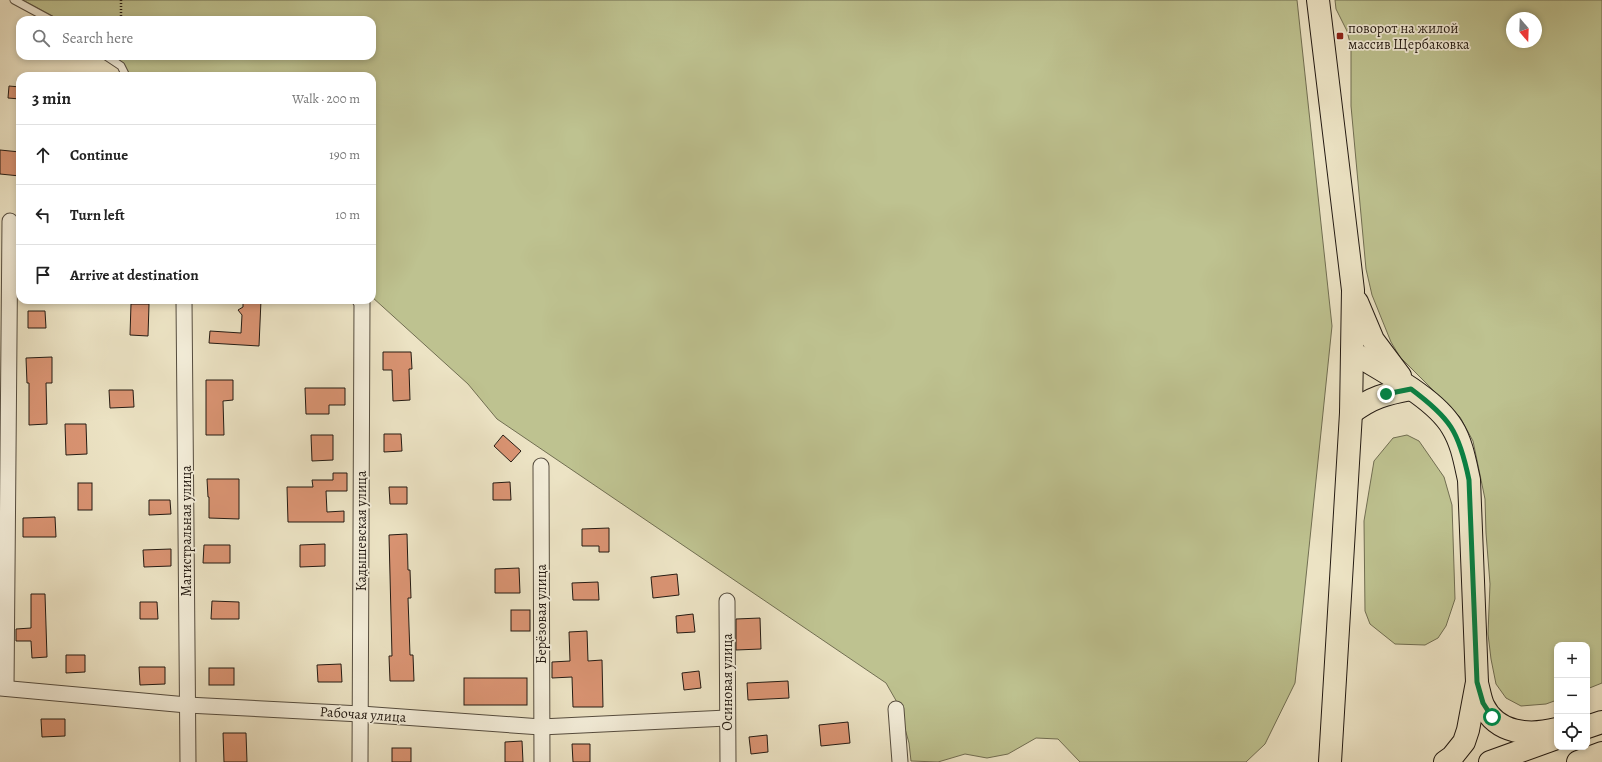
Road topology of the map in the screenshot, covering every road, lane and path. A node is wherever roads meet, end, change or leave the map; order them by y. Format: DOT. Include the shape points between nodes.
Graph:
graph roads {
  1 [pos="14,0"];
  2 [pos="121,0"];
  3 [pos="1318,0"];
  4 [pos="44,16"];
  5 [pos="121,16"];
  6 [pos="112,60"];
  7 [pos="124,72"];
  8 [pos="10,220"];
  9 [pos="1353,290"];
  10 [pos="184,304"];
  11 [pos="362,304"];
  12 [pos="1352,352"];
  13 [pos="1411,389"];
  14 [pos="1351,413"];
  15 [pos="542,466"];
  16 [pos="727,601"];
  17 [pos="1477,682"];
  18 [pos="3,688"];
  19 [pos="187,705"];
  20 [pos="896,709"];
  21 [pos="361,714"];
  22 [pos="1602,717"];
  23 [pos="727,718"];
  24 [pos="1590,719"];
  25 [pos="1602,722"];
  26 [pos="1590,726"];
  27 [pos="541,727"];
  28 [pos="1554,730"];
  29 [pos="1554,739"];
  30 [pos="1602,753"];
  31 [pos="1331,754"];
  32 [pos="188,762"];
  33 [pos="360,762"];
  34 [pos="542,762"];
  35 [pos="728,762"];
  36 [pos="900,762"];
  37 [pos="1445,762"];
  38 [pos="1490,762"];
  39 [pos="1578,762"];
  1 -- 4 [label="lane"];
  2 -- 5 [label="path"];
  3 -- 9 [label="main road"];
  6 -- 7 [label="lane" via="121,66"];
  8 -- 18 [label="street"];
  9 -- 12 [label="main road"];
  9 -- 13 [label="main road" via="1373,340"];
  10 -- 19 [label="street, Магистральная улица"];
  11 -- 21 [label="street, Кадышевская улица"];
  12 -- 13 [label="main road"];
  12 -- 14 [label="main road"];
  13 -- 14 [label="main road" via="1371,399"];
  13 -- 17 [label="main road" via="1452,427 1465,462 1469,480"];
  14 -- 31 [label="main road"];
  15 -- 27 [label="street, Берёзовая улица"];
  16 -- 23 [label="street, Осиновая улица"];
  17 -- 28 [label="main road" via="1486,710 1500,724 1524,733"];
  17 -- 37 [label="main road" via="1464,742"];
  18 -- 19 [label="street, Рабочая улица"];
  19 -- 21 [label="street, Рабочая улица"];
  19 -- 32 [label="street, Магистральная улица"];
  20 -- 36 [label="street"];
  21 -- 27 [label="street, Рабочая улица"];
  21 -- 33 [label="street, Кадышевская улица"];
  22 -- 24 [label="main road"];
  23 -- 27 [label="street, Рабочая улица"];
  23 -- 35 [label="street, Осиновая улица"];
  25 -- 26 [label="main road"];
  27 -- 34 [label="street, Берёзовая улица"];
  29 -- 38 [label="main road"];
  30 -- 39 [label="main road"];
}
